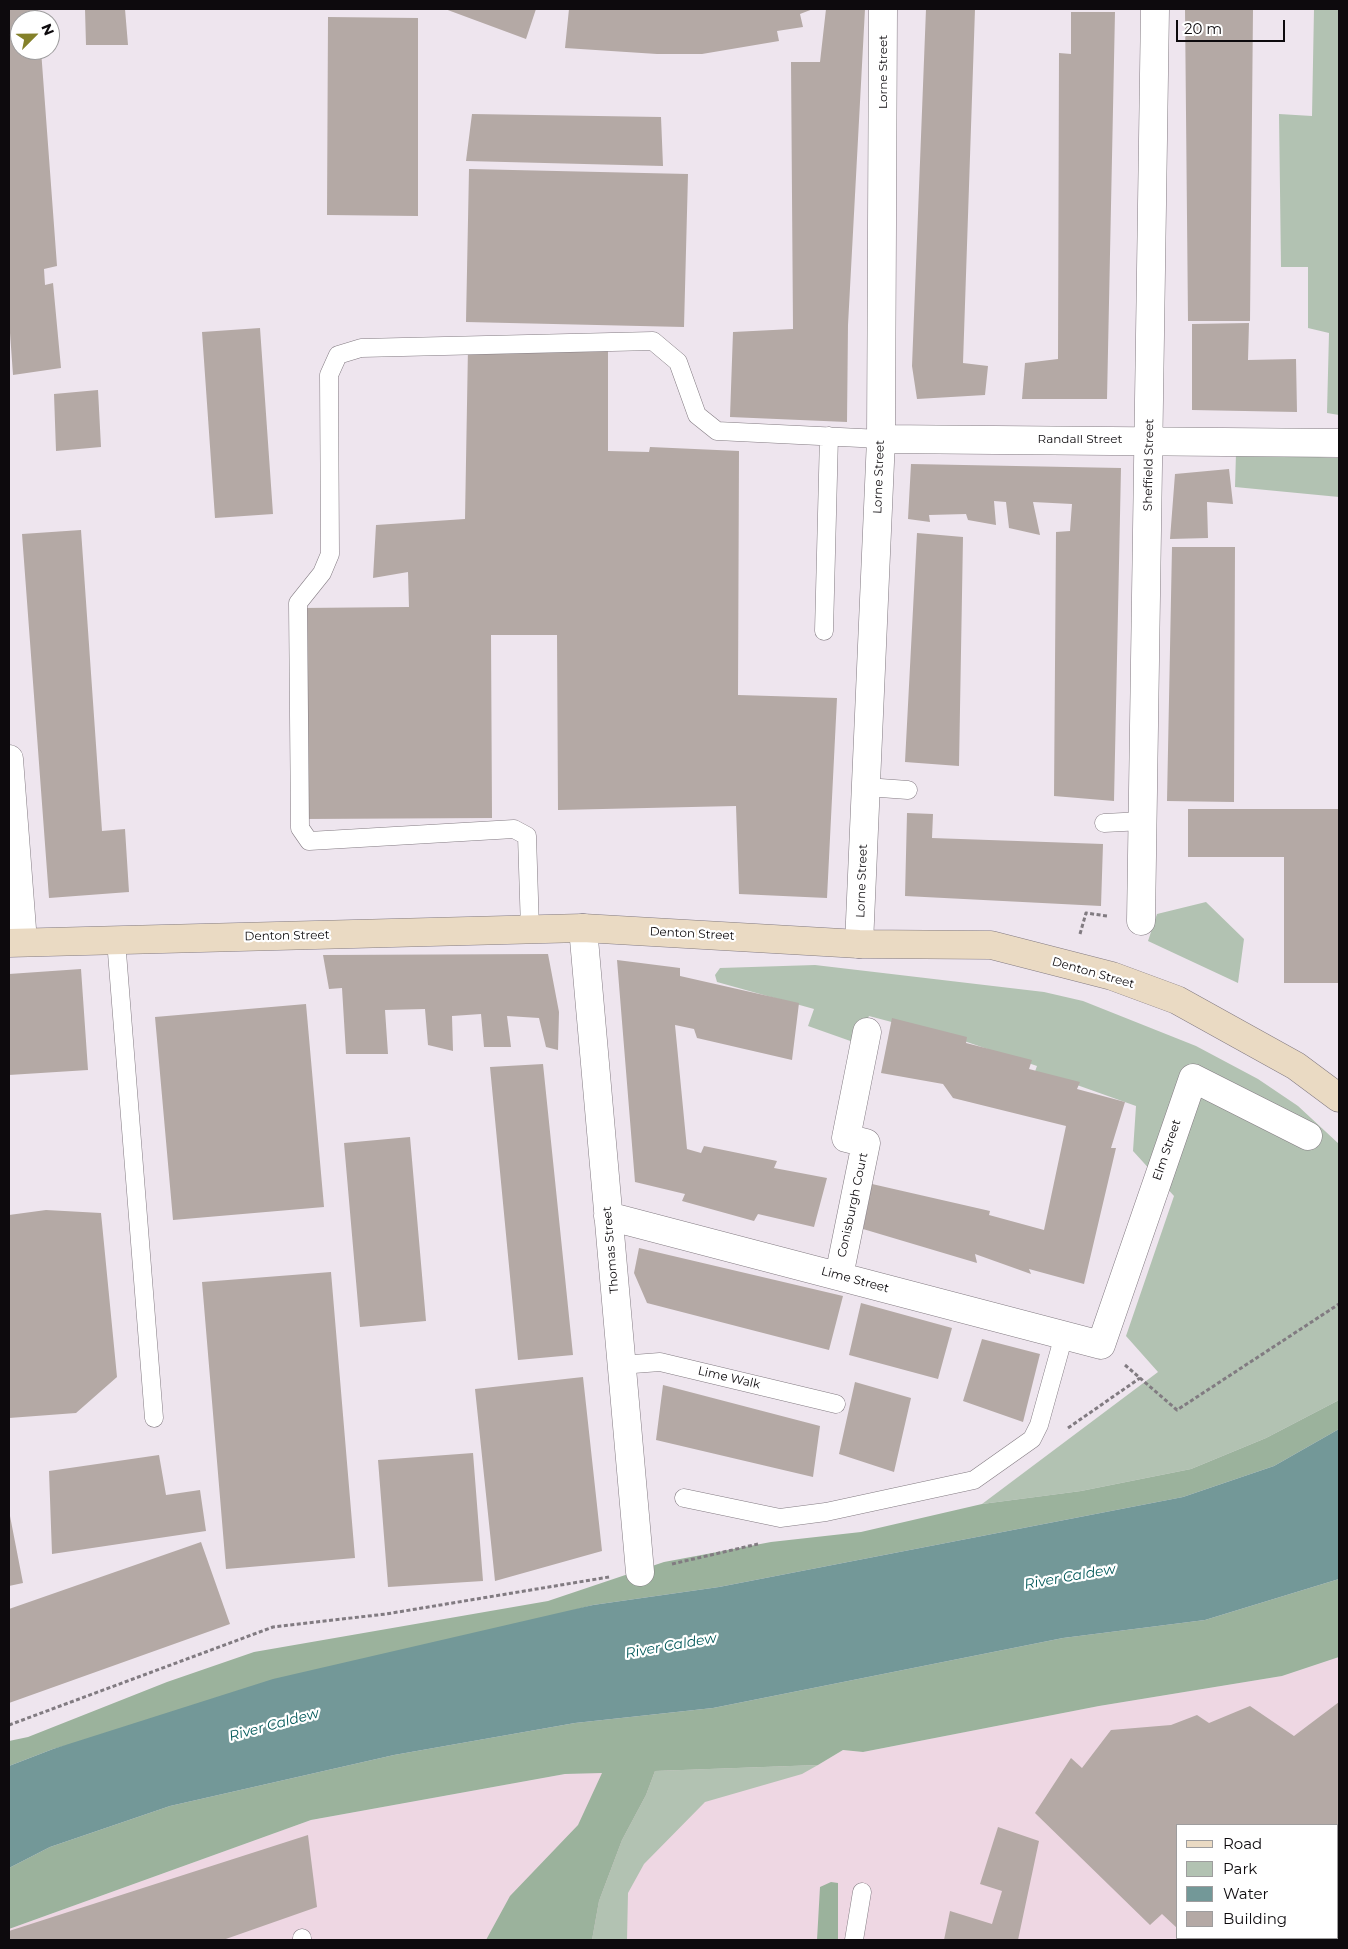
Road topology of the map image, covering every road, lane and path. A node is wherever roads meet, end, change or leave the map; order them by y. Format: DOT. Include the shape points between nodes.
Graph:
graph roads {
  1 [pos="883,9"];
  2 [pos="1155,9"];
  3 [pos="830,436"];
  4 [pos="881,439"];
  5 [pos="1150,440"];
  6 [pos="1339,443"];
  7 [pos="824,631"];
  8 [pos="9,759"];
  9 [pos="866,787"];
  10 [pos="908,790"];
  11 [pos="1143,821"];
  12 [pos="1104,823"];
  13 [pos="1141,921"];
  14 [pos="583,928"];
  15 [pos="530,930"];
  16 [pos="116,940"];
  17 [pos="16,943"];
  18 [pos="859,944"];
  19 [pos="1072,966"];
  20 [pos="867,1032"];
  21 [pos="1339,1098"];
  22 [pos="1308,1136"];
  23 [pos="608,1216"];
  24 [pos="838,1276"];
  25 [pos="1339,1304"];
  26 [pos="1064,1335"];
  27 [pos="1101,1345"];
  28 [pos="620,1365"];
  29 [pos="1140,1378"];
  30 [pos="836,1404"];
  31 [pos="154,1418"];
  32 [pos="684,1498"];
  33 [pos="640,1572"];
  34 [pos="9,1725"];
  35 [pos="862,1892"];
  36 [pos="854,1940"];
  1 -- 4 [label="street, Lorne Street"];
  2 -- 5 [label="street, Sheffield Street"];
  3 -- 4 [label="lane"];
  3 -- 7 [label="lane"];
  3 -- 15 [label="lane" via="717,431 697,415 678,362 653,341 361,348 338,355 329,375 330,554 322,573 298,603 300,828 308,841 514,829 527,836"];
  4 -- 5 [label="street, Randall Street"];
  4 -- 9 [label="street, Lorne Street"];
  5 -- 6 [label="street, Randall Street"];
  5 -- 11 [label="street, Sheffield Street"];
  8 -- 17 [label="street"];
  9 -- 10 [label="lane"];
  9 -- 18 [label="street, Lorne Street"];
  11 -- 12 [label="lane"];
  11 -- 13 [label="street, Sheffield Street"];
  13 -- 19 [label="path" via="1086,913"];
  14 -- 15 [label="street, Denton Street"];
  14 -- 18 [label="street, Denton Street"];
  14 -- 23 [label="street, Thomas Street"];
  15 -- 16 [label="street, Denton Street"];
  16 -- 17 [label="street, Denton Street"];
  16 -- 31 [label="lane"];
  18 -- 19 [label="street, Denton Street" via="991,945"];
  19 -- 21 [label="street, Denton Street" via="1112,976 1177,1000 1296,1066"];
  20 -- 24 [label="street, Conisburgh Court" via="846,1138 866,1143"];
  22 -- 27 [label="street, Elm Street" via="1193,1078"];
  23 -- 24 [label="street, Lime Street"];
  23 -- 28 [label="street, Thomas Street"];
  24 -- 26 [label="street, Lime Street"];
  25 -- 29 [label="path" via="1177,1410"];
  26 -- 27 [label="street, Lime Street"];
  26 -- 32 [label="lane" via="1039,1425 1032,1438 974,1480 780,1518"];
  28 -- 30 [label="lane, Lime Walk" via="660,1362"];
  28 -- 33 [label="street, Thomas Street"];
  33 -- 34 [label="path" via="386,1614 273,1627"];
  35 -- 36 [label="lane"];
}
